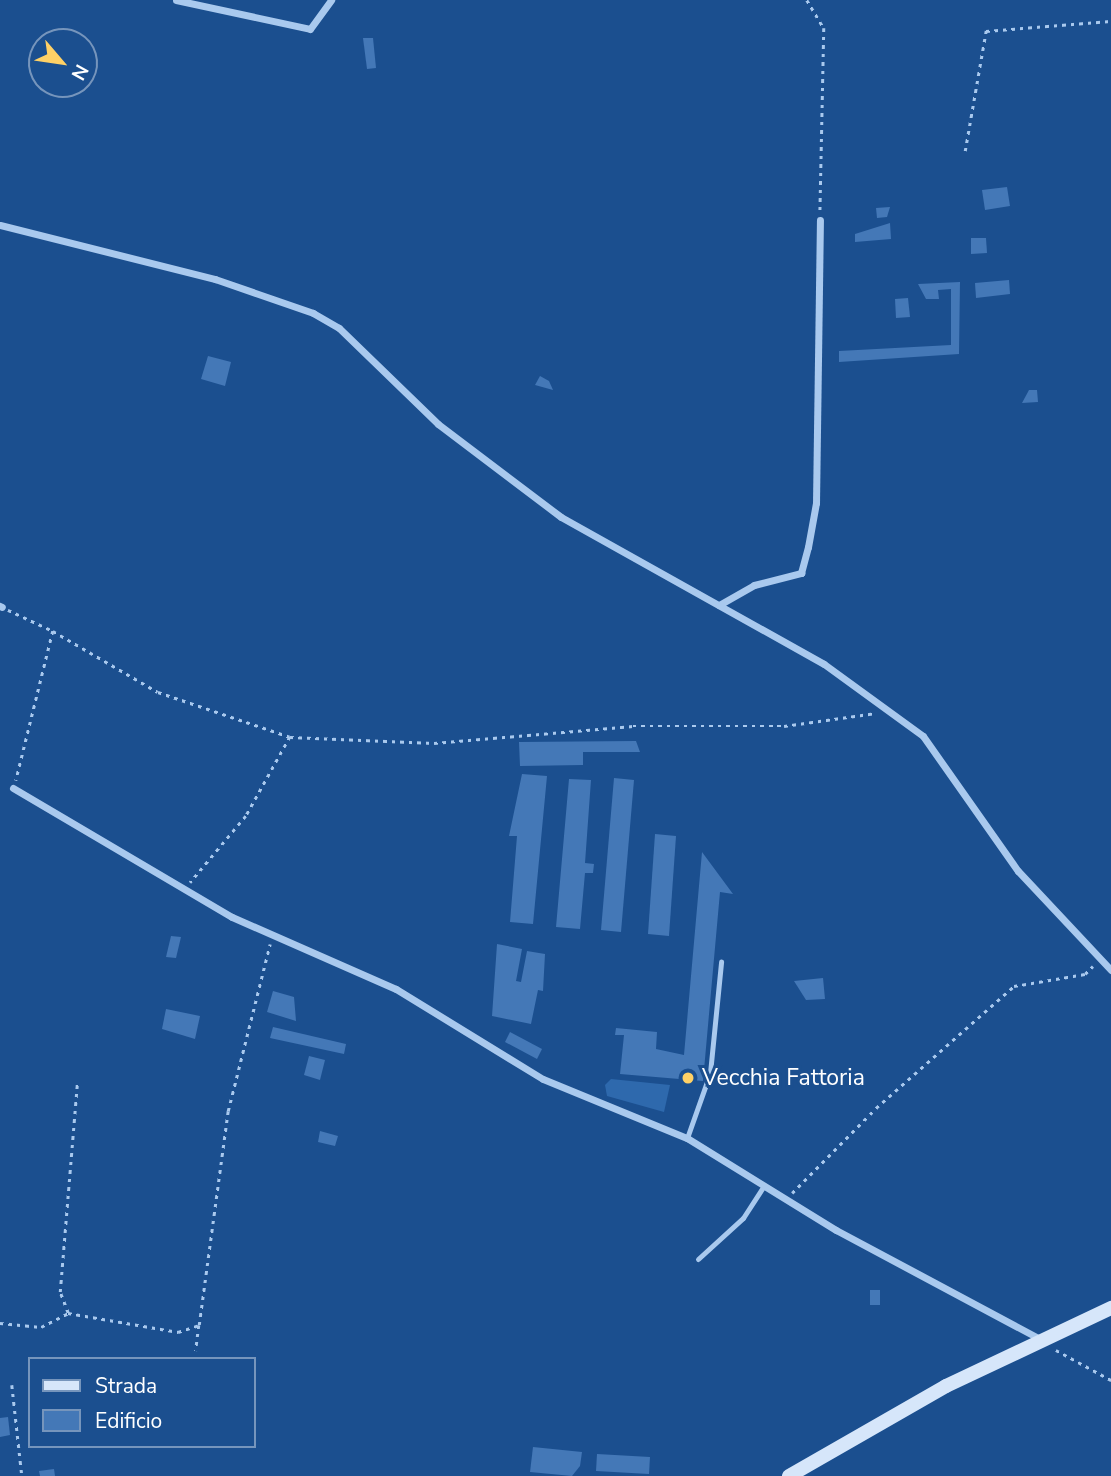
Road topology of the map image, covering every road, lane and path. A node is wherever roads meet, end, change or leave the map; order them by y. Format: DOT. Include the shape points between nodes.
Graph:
graph roads {
  1 [pos="176,0"];
  2 [pos="331,0"];
  3 [pos="807,0"];
  4 [pos="1111,21"];
  5 [pos="965,151"];
  6 [pos="820,220"];
  7 [pos="0,225"];
  8 [pos="719,605"];
  9 [pos="1,607"];
  10 [pos="53,631"];
  11 [pos="886,710"];
  12 [pos="290,737"];
  13 [pos="13,788"];
  14 [pos="185,890"];
  15 [pos="271,936"];
  16 [pos="1101,959"];
  17 [pos="721,962"];
  18 [pos="1111,970"];
  19 [pos="77,1084"];
  20 [pos="687,1138"];
  21 [pos="763,1187"];
  22 [pos="786,1200"];
  23 [pos="698,1259"];
  24 [pos="1111,1308"];
  25 [pos="68,1313"];
  26 [pos="0,1323"];
  27 [pos="199,1325"];
  28 [pos="1042,1341"];
  29 [pos="197,1351"];
  30 [pos="1111,1380"];
  31 [pos="12,1385"];
  32 [pos="22,1476"];
  33 [pos="789,1476"];
  1 -- 2 [label="street" via="310,29"];
  3 -- 6 [label="path" via="824,28"];
  4 -- 5 [label="path" via="986,32"];
  6 -- 8 [label="street" via="816,503 808,547 801,573 754,585"];
  7 -- 8 [label="street" via="133,256 313,313 358,344 438,424 517,485"];
  8 -- 11 [label="street" via="824,664"];
  9 -- 10 [label="path"];
  10 -- 12 [label="path" via="158,692"];
  10 -- 13 [label="path"];
  11 -- 12 [label="path" via="784,726 634,726 434,743"];
  11 -- 16 [label="street" via="923,736 1018,871"];
  12 -- 14 [label="path" via="246,816"];
  13 -- 14 [label="street"];
  14 -- 15 [label="street"];
  15 -- 20 [label="street" via="396,989 543,1079"];
  15 -- 27 [label="path" via="228,1111"];
  16 -- 18 [label="street"];
  16 -- 22 [label="path" via="1085,974 1014,986 876,1108"];
  17 -- 20 [label="lane" via="709,1073"];
  19 -- 25 [label="path" via="60,1292"];
  20 -- 21 [label="street"];
  21 -- 22 [label="street"];
  21 -- 23 [label="lane" via="743,1218"];
  22 -- 28 [label="street"];
  24 -- 28 [label="main road"];
  25 -- 26 [label="path" via="41,1327"];
  25 -- 27 [label="path" via="178,1332"];
  27 -- 29 [label="path"];
  28 -- 30 [label="path"];
  28 -- 33 [label="main road"];
  31 -- 32 [label="path"];
}
